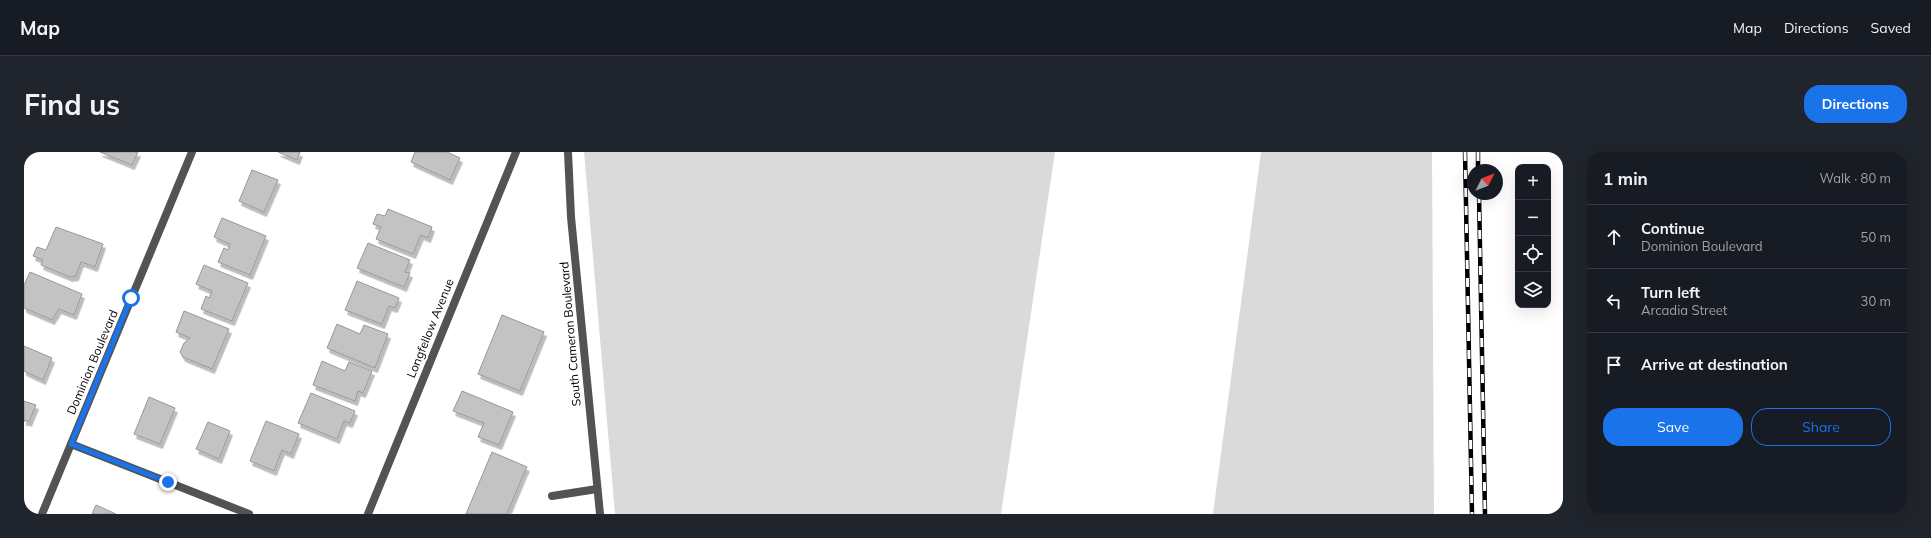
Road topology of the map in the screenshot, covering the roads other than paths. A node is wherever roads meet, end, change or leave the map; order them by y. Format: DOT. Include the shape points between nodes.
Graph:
graph roads {
  1 [pos="192,152"];
  2 [pos="516,152"];
  3 [pos="568,152"];
  4 [pos="71,444"];
  5 [pos="597,489"];
  6 [pos="552,496"];
  7 [pos="42,514"];
  8 [pos="249,514"];
  9 [pos="368,514"];
  10 [pos="600,514"];
  1 -- 4 [label="street, Dominion Boulevard"];
  2 -- 9 [label="street, Longfellow Avenue"];
  3 -- 5 [label="street, South Cameron Boulevard" via="571,217"];
  4 -- 7 [label="street, Dominion Boulevard"];
  4 -- 8 [label="street"];
  5 -- 6 [label="street"];
  5 -- 10 [label="street, South Cameron Boulevard"];
}
